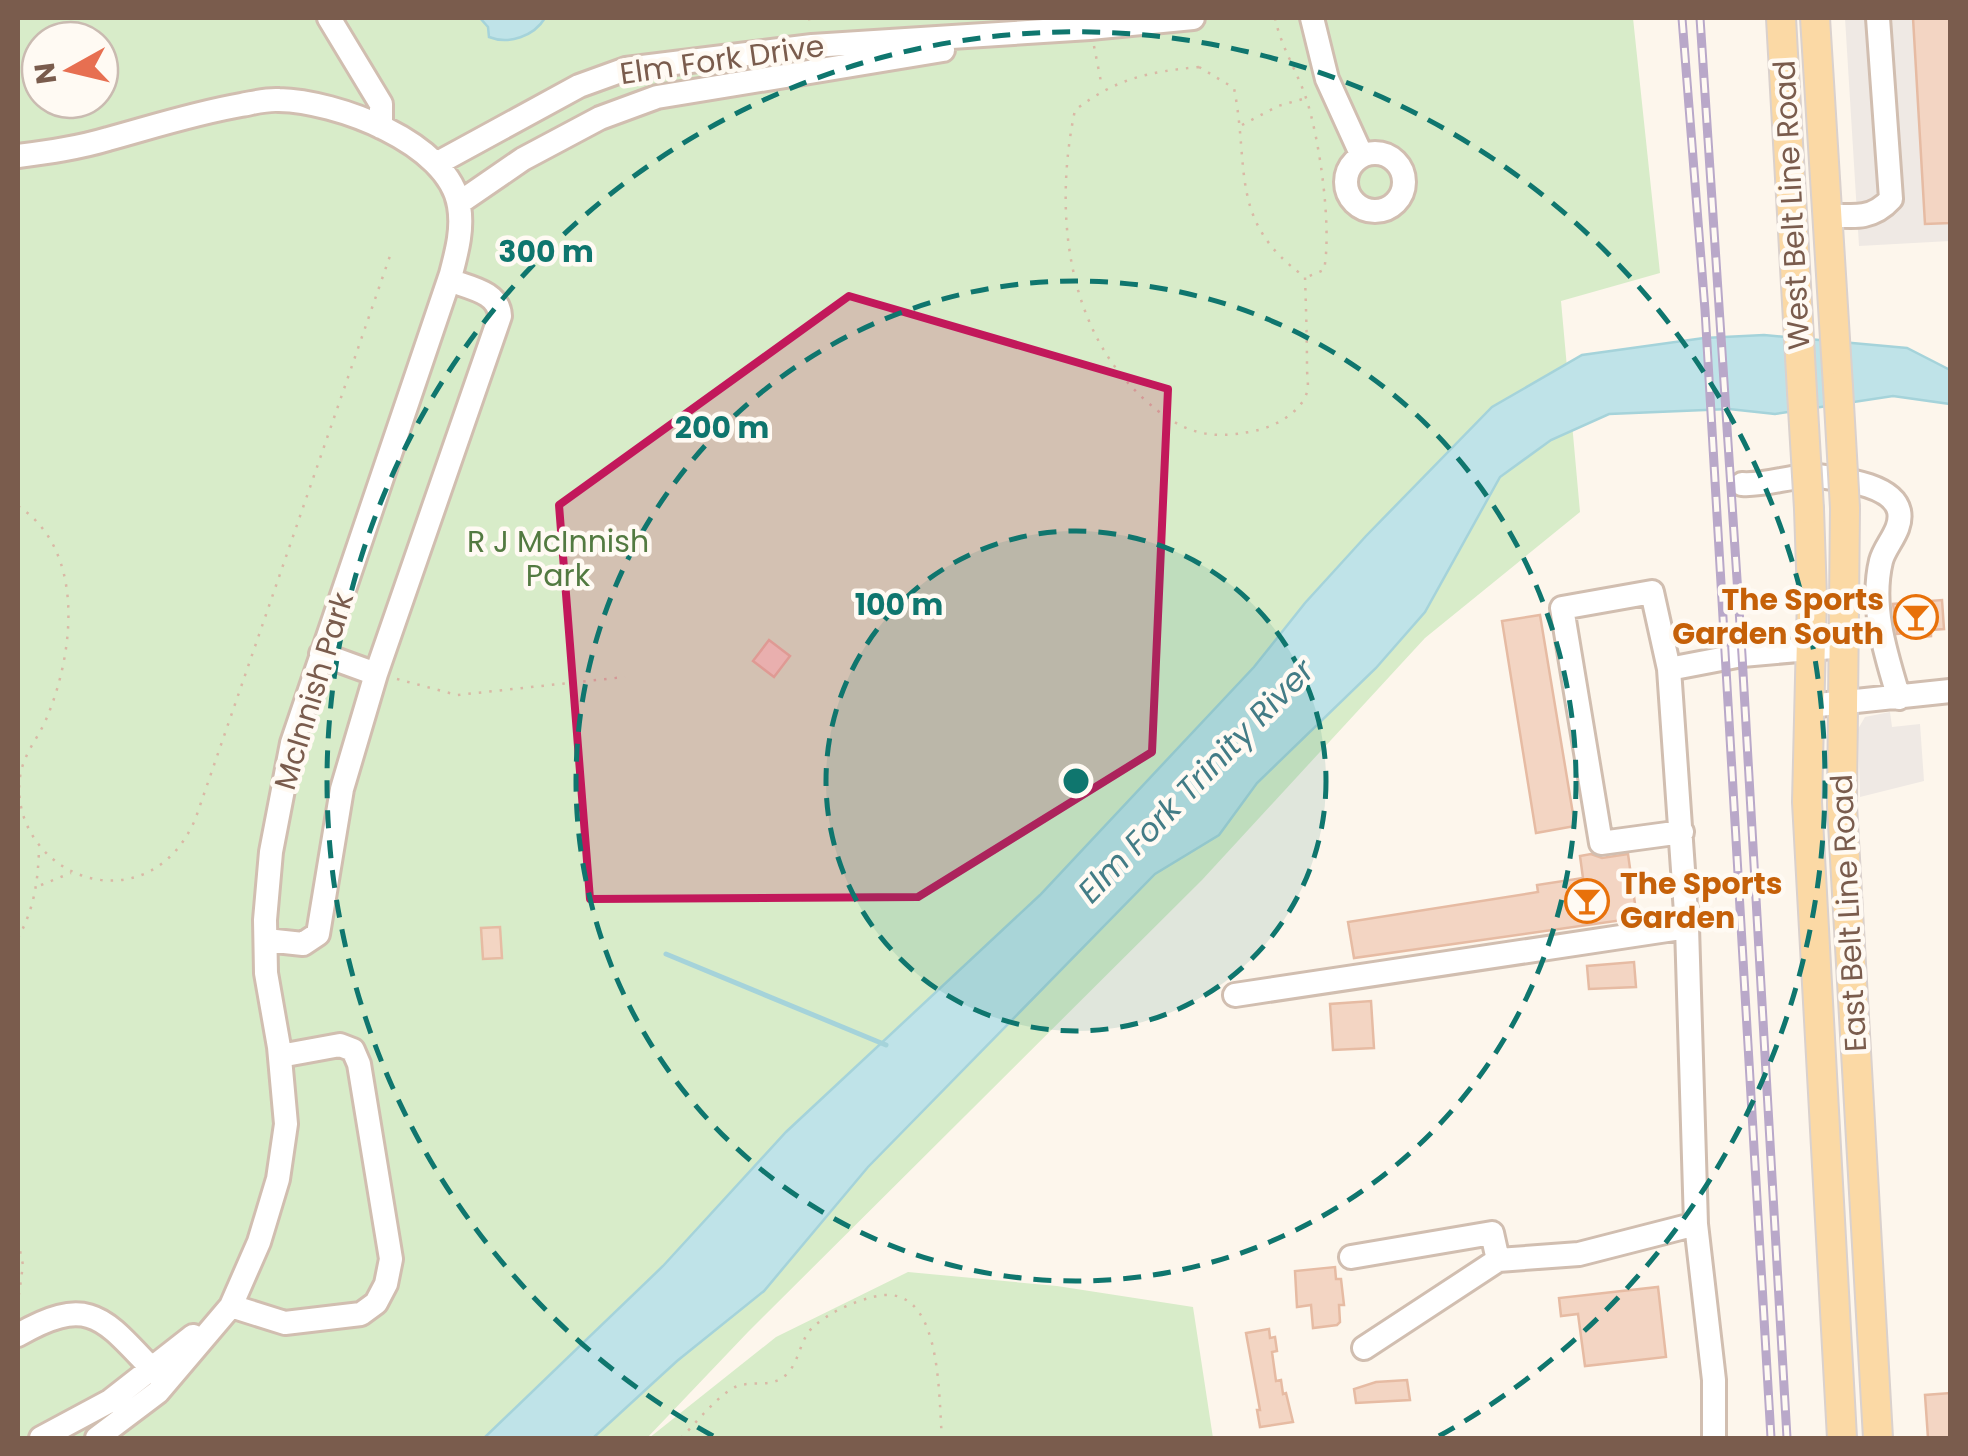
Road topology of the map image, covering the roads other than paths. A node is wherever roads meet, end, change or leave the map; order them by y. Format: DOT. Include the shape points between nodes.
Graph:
graph roads {
  1 [pos="329,18"];
  2 [pos="1193,18"];
  3 [pos="1312,18"];
  4 [pos="1781,18"];
  5 [pos="1815,18"];
  6 [pos="1878,18"];
  7 [pos="1090,28"];
  8 [pos="381,127"];
  9 [pos="18,156"];
  10 [pos="1362,156"];
  11 [pos="436,164"];
  12 [pos="459,203"];
  13 [pos="1829,215"];
  14 [pos="450,280"];
  15 [pos="1838,387"];
  16 [pos="1802,392"];
  17 [pos="1742,484"];
  18 [pos="1844,646"];
  19 [pos="1810,648"];
  20 [pos="321,654"];
  21 [pos="1669,668"];
  22 [pos="376,674"];
  23 [pos="1950,691"];
  24 [pos="1899,698"];
  25 [pos="1841,704"];
  26 [pos="1808,706"];
  27 [pos="1682,832"];
  28 [pos="1688,926"];
  29 [pos="266,940"];
  30 [pos="1236,995"];
  31 [pos="280,1056"];
  32 [pos="1696,1224"];
  33 [pos="1352,1257"];
  34 [pos="1498,1260"];
  35 [pos="232,1306"];
  36 [pos="18,1335"];
  37 [pos="1364,1348"];
  38 [pos="159,1376"];
  39 [pos="40,1438"];
  40 [pos="97,1438"];
  41 [pos="1714,1438"];
  42 [pos="1842,1438"];
  43 [pos="1878,1438"];
  1 -- 8 [label="street" via="381,104"];
  2 -- 7 [label="street, Elm Fork Drive"];
  3 -- 10 [label="street" via="1327,79"];
  4 -- 16 [label="main road, West Belt Line Road"];
  5 -- 13 [label="main road, West Belt Line Road"];
  6 -- 13 [label="street" via="1891,199 1860,217"];
  7 -- 11 [label="street, Elm Fork Drive" via="812,46 626,69 578,86"];
  7 -- 12 [label="street, Elm Fork Drive" via="657,97 522,159"];
  8 -- 9 [label="street" via="276,100"];
  8 -- 11 [label="street"];
  11 -- 12 [label="street"];
  12 -- 14 [label="street, McInnish Park" via="460,240"];
  13 -- 15 [label="main road, West Belt Line Road"];
  14 -- 20 [label="street, McInnish Park"];
  14 -- 22 [label="street" via="492,296 500,316"];
  15 -- 18 [label="main road, East Belt Line Road, bridge"];
  16 -- 19 [label="main road, East Belt Line Road, bridge"];
  17 -- 24 [label="street" via="1822,476 1868,486 1898,508 1882,558 1880,591 1883,646"];
  18 -- 19 [label="street"];
  18 -- 25 [label="main road, East Belt Line Road"];
  19 -- 21 [label="street"];
  19 -- 26 [label="main road, East Belt Line Road"];
  20 -- 22 [label="street"];
  20 -- 29 [label="street, McInnish Park" via="292,743 271,852"];
  21 -- 27 [label="street"];
  21 -- 27 [label="street" via="1652,592 1562,608 1601,843"];
  22 -- 29 [label="street" via="342,789 318,934 303,944"];
  23 -- 24 [label="street"];
  24 -- 25 [label="street"];
  25 -- 26 [label="street"];
  25 -- 43 [label="main road, East Belt Line Road" via="1844,876"];
  26 -- 42 [label="main road, East Belt Line Road" via="1812,920"];
  27 -- 28 [label="street"];
  28 -- 30 [label="street"];
  28 -- 32 [label="street"];
  29 -- 31 [label="street, McInnish Park"];
  31 -- 35 [label="street, McInnish Park" via="286,1124 278,1179"];
  31 -- 35 [label="street" via="340,1045 353,1050 391,1259 376,1303 362,1314 285,1323"];
  32 -- 34 [label="street" via="1579,1254"];
  32 -- 41 [label="street"];
  33 -- 34 [label="street" via="1492,1234"];
  34 -- 37 [label="street"];
  35 -- 38 [label="street, McInnish Park"];
  36 -- 38 [label="street" via="46,1318 76,1312 107,1324"];
  38 -- 39 [label="street, McInnish Park"];
  38 -- 40 [label="street, McInnish Park"];
}
